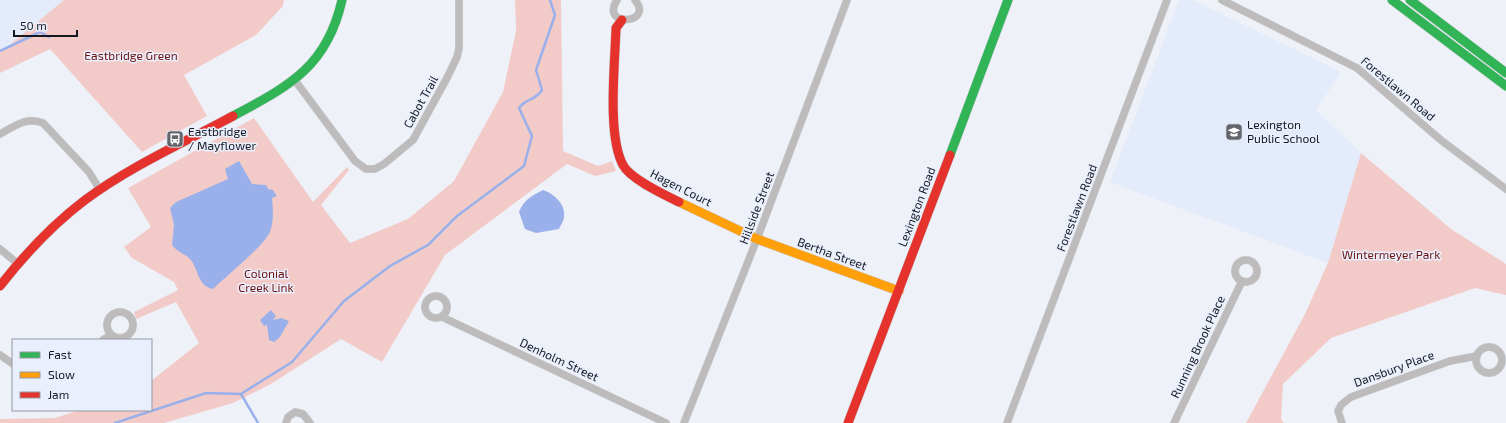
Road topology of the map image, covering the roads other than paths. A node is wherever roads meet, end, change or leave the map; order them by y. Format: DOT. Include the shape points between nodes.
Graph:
graph roads {
  1 [pos="342,0"];
  2 [pos="459,0"];
  3 [pos="617,0"];
  4 [pos="635,0"];
  5 [pos="847,0"];
  6 [pos="1008,0"];
  7 [pos="1167,0"];
  8 [pos="1222,0"];
  9 [pos="1392,0"];
  10 [pos="1410,0"];
  11 [pos="622,20"];
  12 [pos="1506,73"];
  13 [pos="294,79"];
  14 [pos="1506,86"];
  15 [pos="0,134"];
  16 [pos="1506,189"];
  17 [pos="100,190"];
  18 [pos="757,239"];
  19 [pos="0,249"];
  20 [pos="17,263"];
  21 [pos="1242,281"];
  22 [pos="0,286"];
  23 [pos="898,291"];
  24 [pos="442,317"];
  25 [pos="111,335"];
  26 [pos="105,339"];
  27 [pos="0,355"];
  28 [pos="1477,356"];
  29 [pos="12,363"];
  30 [pos="286,423"];
  31 [pos="310,423"];
  32 [pos="666,423"];
  33 [pos="684,423"];
  34 [pos="848,423"];
  35 [pos="1007,423"];
  36 [pos="1174,423"];
  37 [pos="1342,423"];
  1 -- 13 [label="street" via="331,35 308,69"];
  2 -- 13 [label="street, Cabot Trail" via="459,48 448,76 413,140 375,169 366,169 355,162"];
  3 -- 11 [label="street" via="614,11"];
  4 -- 11 [label="street" via="637,14 630,20"];
  5 -- 18 [label="street, Hillside Street"];
  6 -- 23 [label="street, Lexington Road"];
  7 -- 35 [label="street, Forestlawn Road"];
  8 -- 16 [label="street, Forestlawn Road" via="1357,68 1442,141"];
  9 -- 14 [label="street"];
  10 -- 12 [label="street"];
  11 -- 18 [label="street, Hagen Court" via="616,28 614,138 623,166 653,189"];
  13 -- 17 [label="street" via="245,110 150,160"];
  15 -- 17 [label="street" via="24,122 34,120 43,123 89,172"];
  17 -- 20 [label="street" via="67,214"];
  18 -- 23 [label="street, Bertha Street"];
  18 -- 33 [label="street, Hillside Street"];
  19 -- 20 [label="street"];
  20 -- 22 [label="street"];
  21 -- 36 [label="street, Running Brook Place"];
  23 -- 34 [label="street, Lexington Road"];
  24 -- 32 [label="street, Denholm Street"];
  25 -- 26 [label="street"];
  27 -- 29 [label="street"];
  28 -- 37 [label="street, Dansbury Place" via="1450,361 1350,397 1341,404 1338,411"];
  30 -- 31 [label="street" via="288,417 295,412 303,414"];
}
